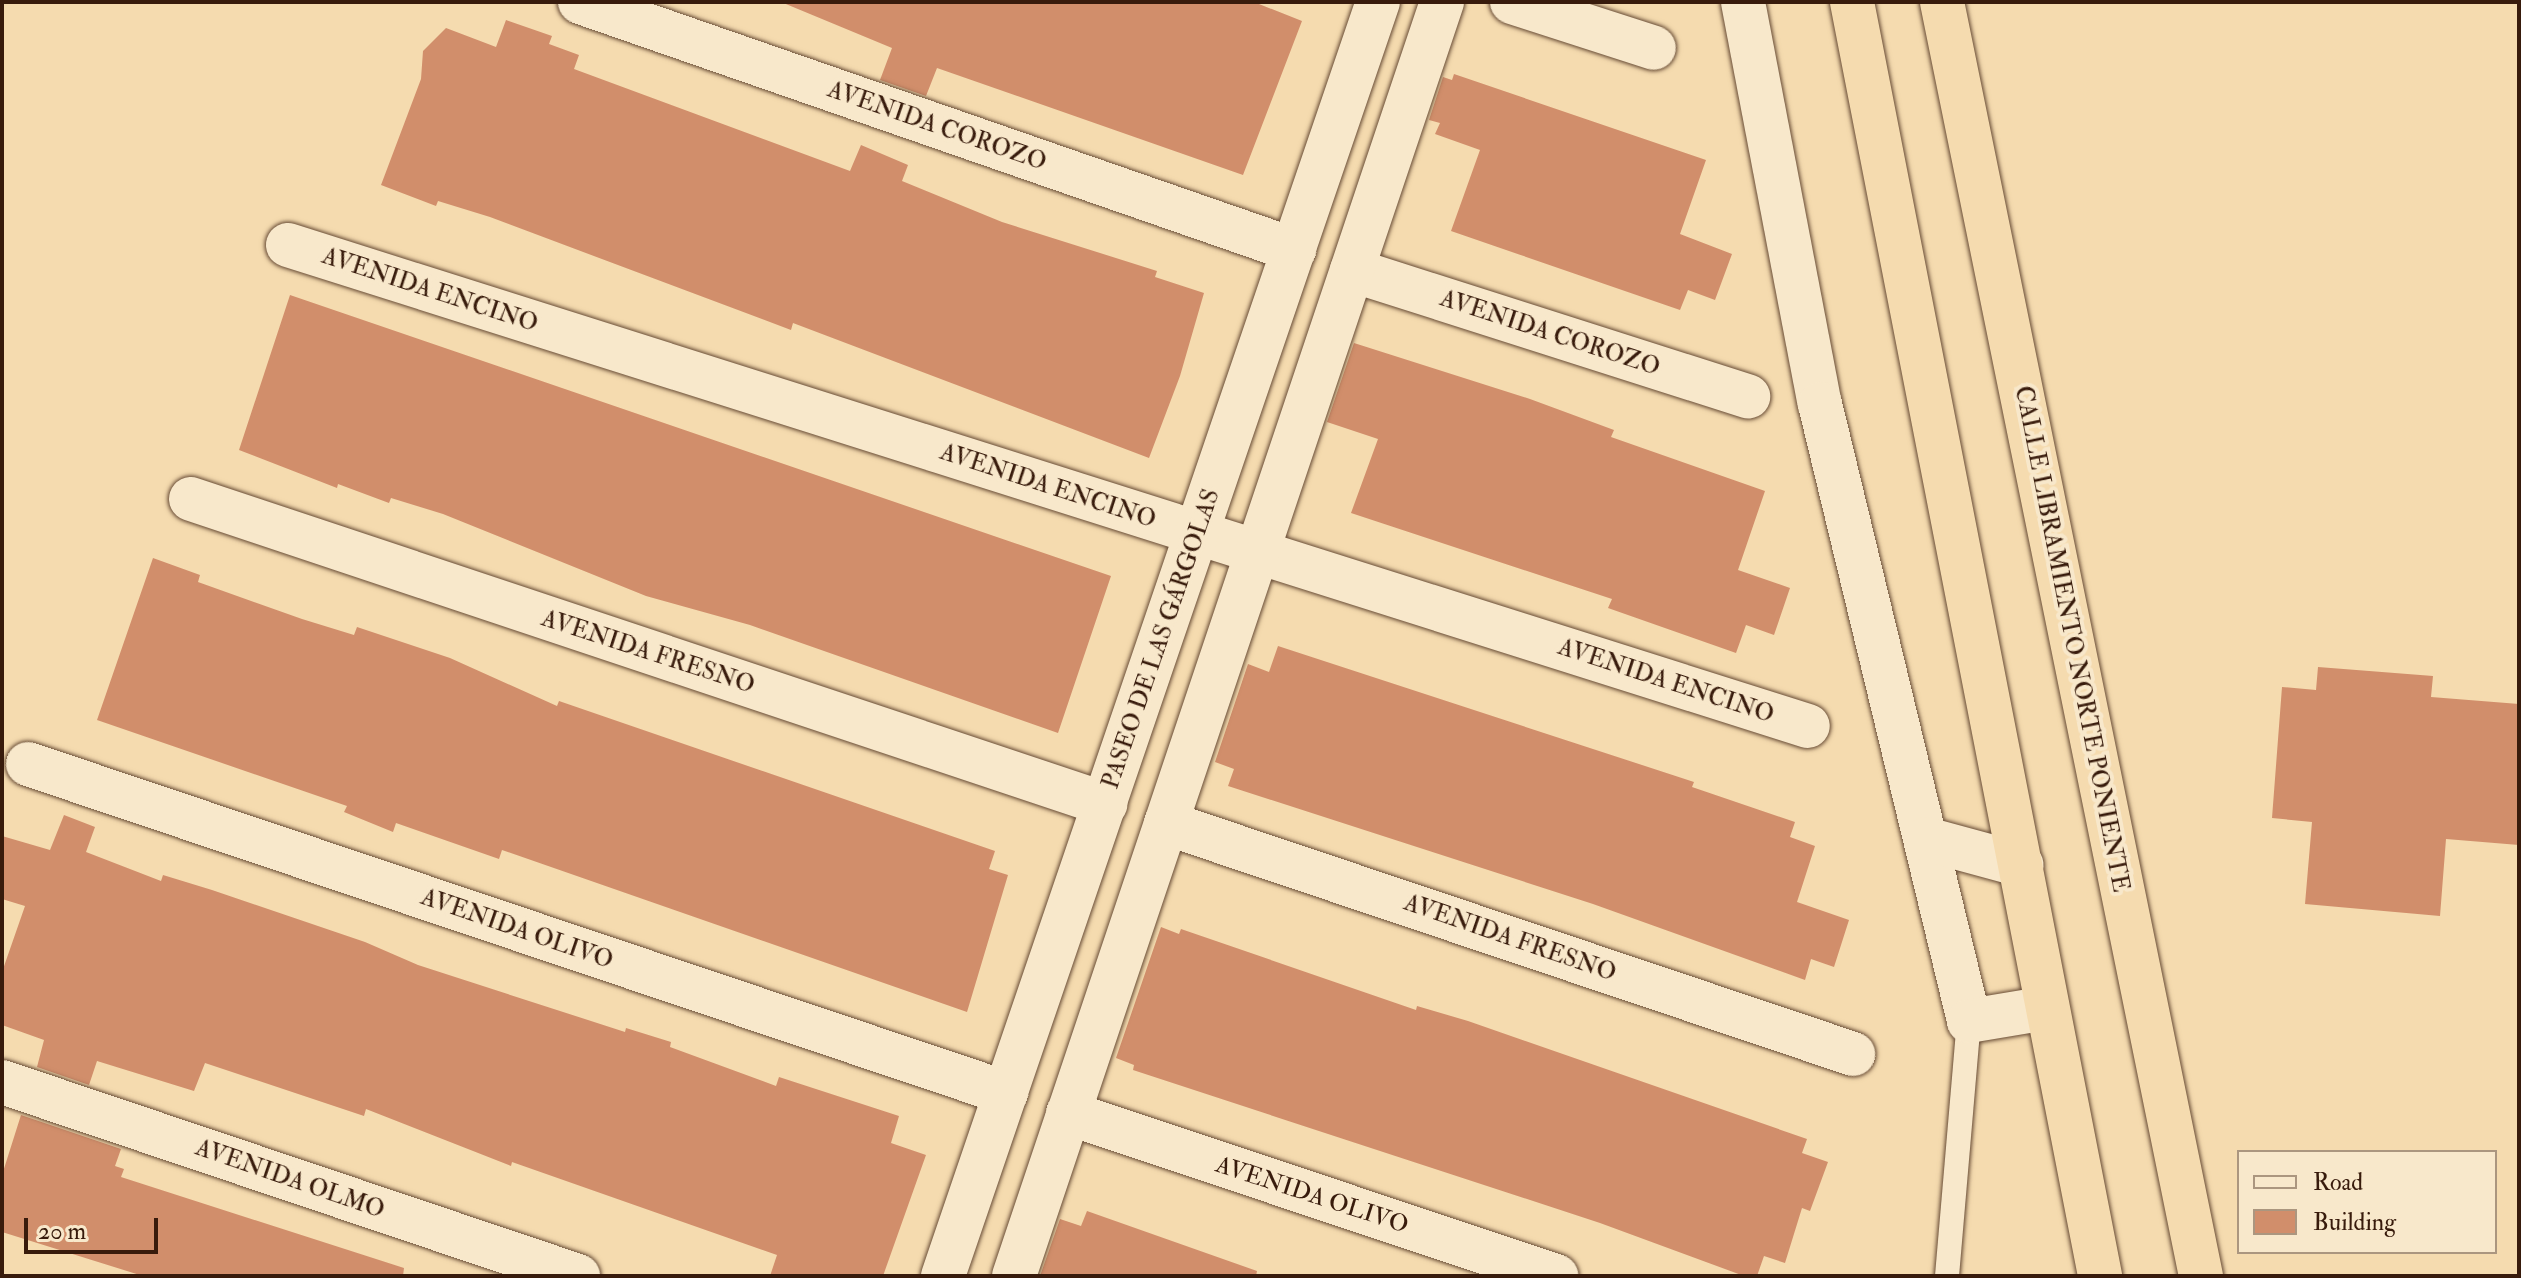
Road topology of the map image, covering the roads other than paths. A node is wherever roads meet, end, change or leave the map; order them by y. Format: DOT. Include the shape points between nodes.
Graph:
graph roads {
  1 [pos="580,2"];
  2 [pos="1378,2"];
  3 [pos="1442,2"];
  4 [pos="1512,2"];
  5 [pos="1743,2"];
  6 [pos="1852,2"];
  7 [pos="1942,2"];
  8 [pos="1654,48"];
  9 [pos="288,245"];
  10 [pos="1294,250"];
  11 [pos="1352,270"];
  12 [pos="1748,396"];
  13 [pos="191,499"];
  14 [pos="1197,533"];
  15 [pos="1257,551"];
  16 [pos="1808,726"];
  17 [pos="28,764"];
  18 [pos="1105,804"];
  19 [pos="1166,823"];
  20 [pos="1926,839"];
  21 [pos="2022,865"];
  22 [pos="2047,1008"];
  23 [pos="1969,1021"];
  24 [pos="1853,1054"];
  25 [pos="2,1082"];
  26 [pos="1006,1093"];
  27 [pos="1068,1113"];
  28 [pos="578,1276"];
  29 [pos="943,1276"];
  30 [pos="1014,1276"];
  31 [pos="1556,1276"];
  32 [pos="1947,1276"];
  33 [pos="2100,1276"];
  34 [pos="2202,1276"];
  1 -- 10 [label="street, AVENIDA COROZO"];
  2 -- 10 [label="street, PASEO DE LAS GÁRGOLAS"];
  3 -- 11 [label="street"];
  4 -- 8 [label="street"];
  5 -- 20 [label="street" via="1820,404"];
  6 -- 21 [label="highway"];
  7 -- 34 [label="highway, CALLE LIBRAMIENTO NORTE PONIENTE"];
  9 -- 14 [label="street, AVENIDA ENCINO"];
  10 -- 14 [label="street, PASEO DE LAS GÁRGOLAS"];
  11 -- 12 [label="street, AVENIDA COROZO"];
  11 -- 15 [label="street"];
  13 -- 18 [label="street, AVENIDA FRESNO"];
  14 -- 15 [label="street, AVENIDA ENCINO"];
  14 -- 18 [label="street, PASEO DE LAS GÁRGOLAS"];
  15 -- 16 [label="street, AVENIDA ENCINO"];
  15 -- 19 [label="street"];
  17 -- 26 [label="street, AVENIDA OLIVO"];
  18 -- 26 [label="street, PASEO DE LAS GÁRGOLAS"];
  19 -- 24 [label="street, AVENIDA FRESNO"];
  19 -- 27 [label="street"];
  20 -- 21 [label="street"];
  20 -- 23 [label="street"];
  21 -- 22 [label="highway"];
  22 -- 23 [label="street"];
  22 -- 33 [label="highway"];
  23 -- 32 [label="lane"];
  25 -- 28 [label="street, AVENIDA OLMO"];
  26 -- 29 [label="street, PASEO DE LAS GÁRGOLAS"];
  27 -- 30 [label="street"];
  27 -- 31 [label="street, AVENIDA OLIVO"];
}
